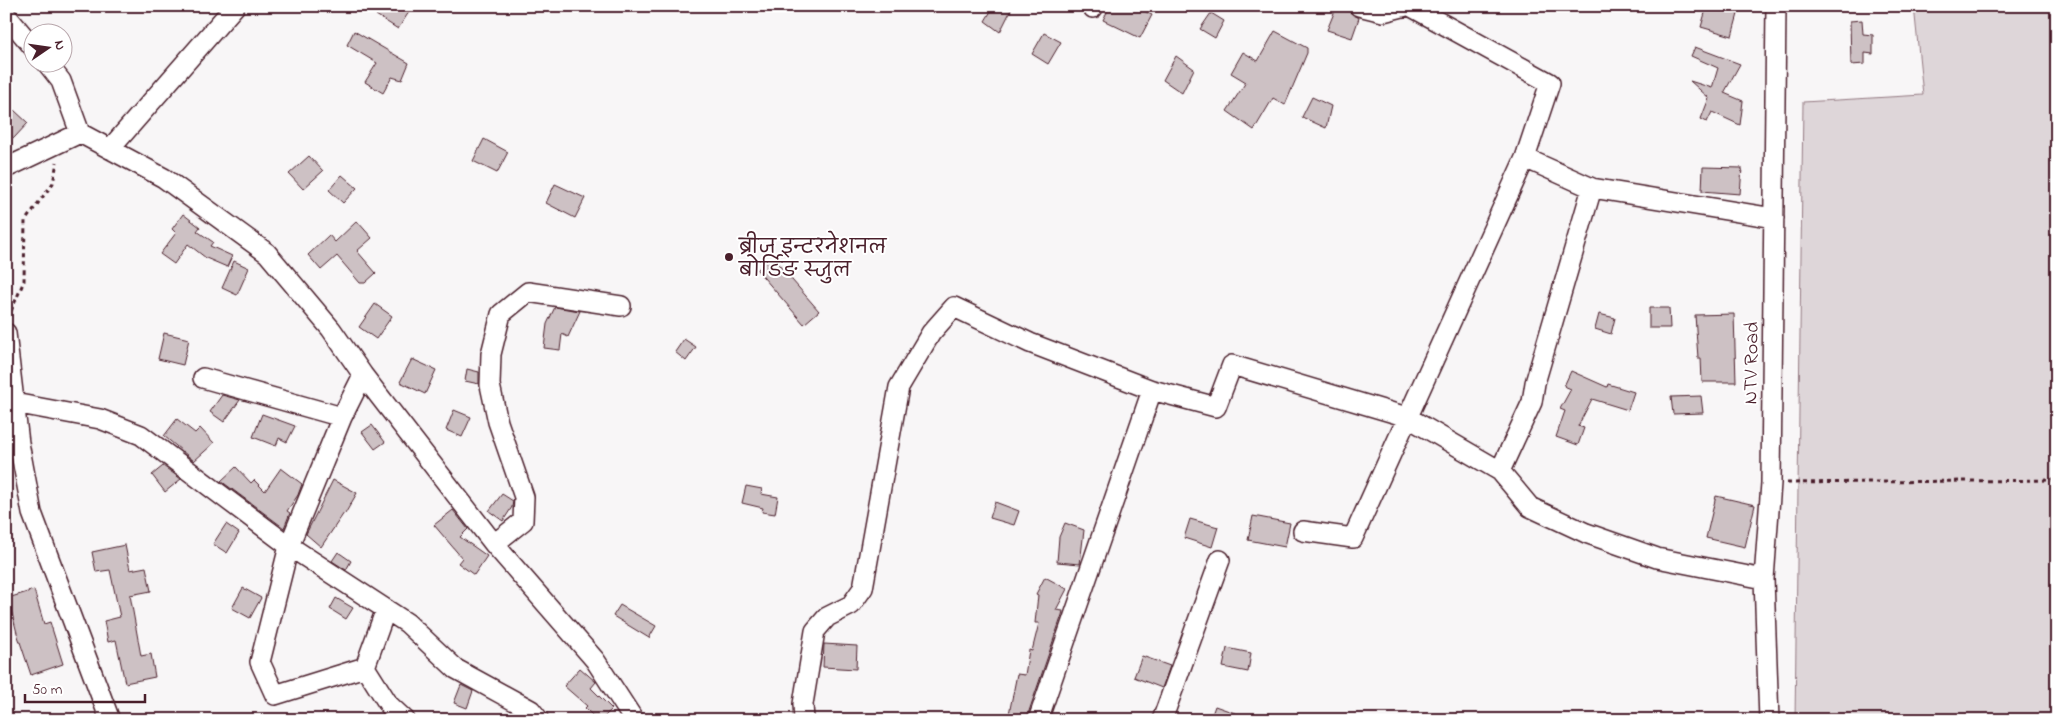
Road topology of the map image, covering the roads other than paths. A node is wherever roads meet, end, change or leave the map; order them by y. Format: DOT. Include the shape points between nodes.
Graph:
graph roads {
  1 [pos="234,6"];
  2 [pos="1359,6"];
  3 [pos="1406,6"];
  4 [pos="1410,6"];
  5 [pos="1776,6"];
  6 [pos="6,14"];
  7 [pos="22,34"];
  8 [pos="54,72"];
  9 [pos="80,133"];
  10 [pos="110,149"];
  11 [pos="1525,158"];
  12 [pos="6,168"];
  13 [pos="1592,188"];
  14 [pos="1774,218"];
  15 [pos="621,306"];
  16 [pos="6,333"];
  17 [pos="363,374"];
  18 [pos="203,378"];
  19 [pos="1152,390"];
  20 [pos="14,403"];
  21 [pos="1407,416"];
  22 [pos="342,417"];
  23 [pos="1500,471"];
  24 [pos="1303,531"];
  25 [pos="494,544"];
  26 [pos="289,546"];
  27 [pos="1220,560"];
  28 [pos="1764,579"];
  29 [pos="386,609"];
  30 [pos="365,668"];
  31 [pos="110,720"];
  32 [pos="405,720"];
  33 [pos="539,720"];
  34 [pos="634,720"];
  35 [pos="804,720"];
  36 [pos="1038,720"];
  37 [pos="1162,720"];
  38 [pos="1769,720"];
  1 -- 10 [label="street"];
  2 -- 3 [label="street" via="1383,12"];
  4 -- 11 [label="street" via="1550,83"];
  5 -- 14 [label="street, NTV Road"];
  6 -- 7 [label="street"];
  8 -- 9 [label="street" via="61,81"];
  9 -- 10 [label="street"];
  9 -- 12 [label="street"];
  10 -- 17 [label="street" via="164,178 267,253 331,329"];
  11 -- 13 [label="street"];
  11 -- 21 [label="street"];
  13 -- 14 [label="street"];
  13 -- 23 [label="street" via="1532,402"];
  14 -- 28 [label="street, NTV Road" via="1771,483"];
  15 -- 25 [label="street" via="528,292 501,314 491,354 490,385 498,422 524,497 523,521"];
  16 -- 20 [label="street"];
  17 -- 22 [label="street"];
  17 -- 25 [label="street"];
  18 -- 22 [label="street"];
  19 -- 21 [label="street" via="1216,407 1232,365"];
  19 -- 35 [label="street" via="1030,343 954,307 931,333 899,387 863,588 851,605 827,617 815,631 803,704"];
  19 -- 36 [label="street"];
  20 -- 26 [label="street" via="100,419 141,434"];
  20 -- 31 [label="street" via="32,513"];
  21 -- 23 [label="street"];
  21 -- 24 [label="street" via="1353,538"];
  22 -- 26 [label="street"];
  23 -- 28 [label="street" via="1530,506 1586,533 1657,558"];
  25 -- 34 [label="street" via="595,660"];
  26 -- 29 [label="street"];
  26 -- 30 [label="street" via="260,662 275,695"];
  27 -- 37 [label="street"];
  28 -- 38 [label="street, NTV Road"];
  29 -- 30 [label="street"];
  29 -- 33 [label="street" via="408,623 456,669 531,710"];
  30 -- 32 [label="street" via="389,705"];
}
